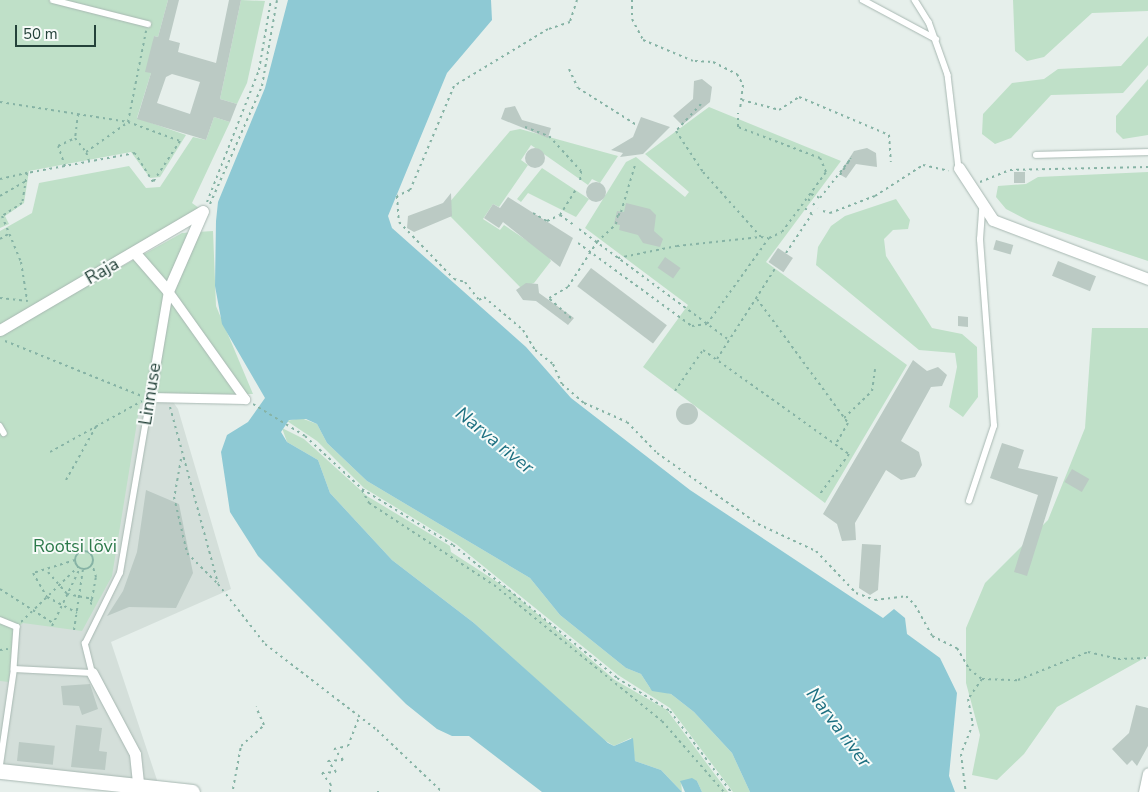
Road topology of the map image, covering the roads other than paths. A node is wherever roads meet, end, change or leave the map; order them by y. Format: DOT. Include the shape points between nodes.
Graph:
graph roads {
  1 [pos="53,0"];
  2 [pos="863,0"];
  3 [pos="915,0"];
  4 [pos="148,24"];
  5 [pos="936,40"];
  6 [pos="1148,152"];
  7 [pos="1036,154"];
  8 [pos="957,172"];
  9 [pos="982,210"];
  10 [pos="203,211"];
  11 [pos="135,253"];
  12 [pos="1148,279"];
  13 [pos="168,291"];
  14 [pos="0,330"];
  15 [pos="150,397"];
  16 [pos="0,426"];
  17 [pos="4,433"];
  18 [pos="969,501"];
  19 [pos="0,620"];
  20 [pos="14,669"];
  21 [pos="92,673"];
  22 [pos="0,765"];
  23 [pos="0,771"];
  24 [pos="1148,773"];
  25 [pos="138,785"];
  26 [pos="192,792"];
  27 [pos="1144,792"];
  1 -- 4 [label="lane"];
  2 -- 5 [label="lane"];
  3 -- 5 [label="lane"];
  5 -- 8 [label="lane" via="948,75"];
  6 -- 7 [label="lane"];
  8 -- 9 [label="street"];
  9 -- 12 [label="street" via="1005,226"];
  9 -- 18 [label="lane" via="980,240 994,426"];
  10 -- 11 [label="street, Raja"];
  10 -- 13 [label="street, Linnuse"];
  11 -- 13 [label="street"];
  11 -- 14 [label="street, Raja"];
  13 -- 15 [label="street, Linnuse"];
  13 -- 15 [label="street" via="246,399 168,400"];
  15 -- 21 [label="lane, Linnuse" via="118,580 86,644"];
  16 -- 17 [label="lane"];
  19 -- 20 [label="lane" via="16,627"];
  20 -- 21 [label="lane"];
  20 -- 22 [label="lane"];
  21 -- 25 [label="street, Linnuse" via="135,754"];
  23 -- 25 [label="street"];
  24 -- 27 [label="street"];
  25 -- 26 [label="street"];
}
